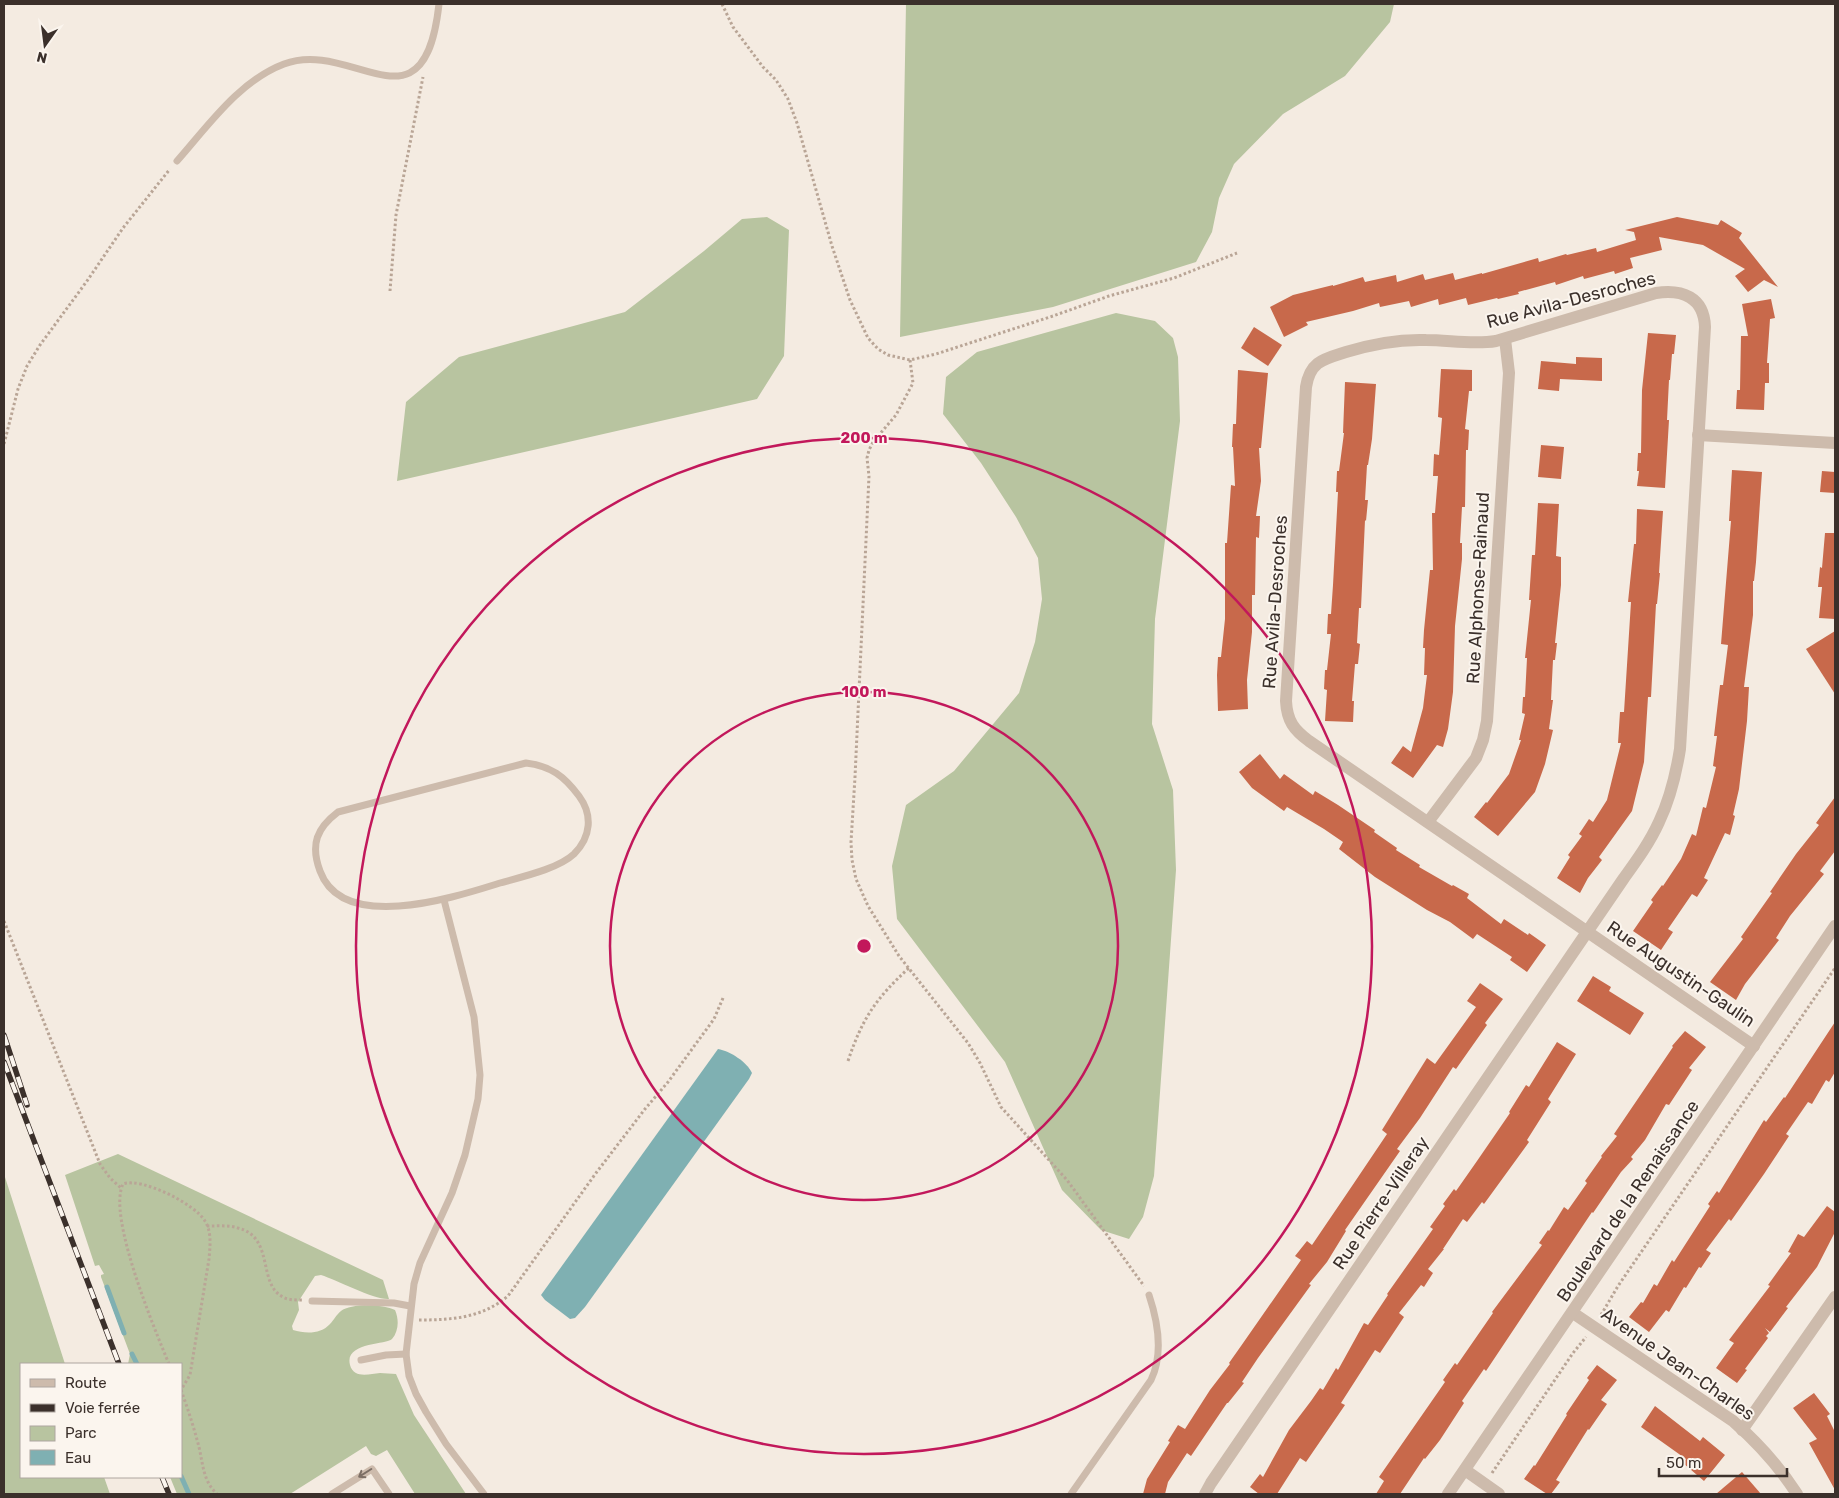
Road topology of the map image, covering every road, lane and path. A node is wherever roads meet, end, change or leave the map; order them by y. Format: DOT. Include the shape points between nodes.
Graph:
graph roads {
  1 [pos="440,4"];
  2 [pos="722,4"];
  3 [pos="422,63"];
  4 [pos="177,160"];
  5 [pos="1237,253"];
  6 [pos="390,291"];
  7 [pos="1505,339"];
  8 [pos="910,360"];
  9 [pos="1698,435"];
  10 [pos="1835,443"];
  11 [pos="4,444"];
  12 [pos="1428,822"];
  13 [pos="444,900"];
  14 [pos="4,921"];
  15 [pos="1835,926"];
  16 [pos="1588,932"];
  17 [pos="909,968"];
  18 [pos="1835,968"];
  19 [pos="723,998"];
  20 [pos="1754,1046"];
  21 [pos="848,1061"];
  22 [pos="121,1188"];
  23 [pos="207,1226"];
  24 [pos="1149,1295"];
  25 [pos="1835,1297"];
  26 [pos="312,1301"];
  27 [pos="410,1306"];
  28 [pos="1605,1308"];
  29 [pos="1573,1313"];
  30 [pos="409,1320"];
  31 [pos="1580,1345"];
  32 [pos="406,1354"];
  33 [pos="361,1360"];
  34 [pos="169,1363"];
  35 [pos="182,1388"];
  36 [pos="182,1393"];
  37 [pos="1742,1430"];
  38 [pos="1496,1468"];
  39 [pos="1465,1470"];
  40 [pos="217,1494"];
  41 [pos="332,1494"];
  42 [pos="388,1494"];
  43 [pos="482,1494"];
  44 [pos="1071,1494"];
  45 [pos="1205,1494"];
  46 [pos="1448,1494"];
  47 [pos="1499,1494"];
  48 [pos="1797,1494"];
  1 -- 3 [label="lane" via="432,40"];
  2 -- 8 [label="path" via="734,27 788,99 832,246 859,322 878,349"];
  3 -- 4 [label="lane" via="410,73 386,76 320,59 283,64 242,90"];
  3 -- 6 [label="path" via="423,84 396,215"];
  4 -- 11 [label="path" via="123,228 27,366"];
  5 -- 8 [label="path" via="1174,278"];
  7 -- 9 [label="street, Rue Avila-Desroches" via="1656,293 1670,291 1686,295 1699,306 1705,321"];
  7 -- 12 [label="street, Rue Alphonse-Rainaud" via="1508,373 1487,721 1476,758"];
  7 -- 12 [label="street, Rue Avila-Desroches" via="1487,343 1404,340 1366,346 1320,361 1306,382 1287,714 1298,733"];
  8 -- 17 [label="path" via="913,383 910,390 896,415 873,442 867,458 869,476 851,842 856,879 868,906"];
  9 -- 10 [label="street"];
  9 -- 16 [label="street, Rue Avila-Desroches" via="1681,739 1675,778 1652,836"];
  12 -- 16 [label="street, Rue Avila-Desroches"];
  13 -- 13 [label="lane" via="412,906 382,906 341,897 320,873 315,845 320,830 338,812 526,762 554,771 580,797 589,825 584,840 573,855 539,872"];
  13 -- 27 [label="lane" via="474,1017 480,1075 473,1126 465,1155 420,1263"];
  14 -- 22 [label="path" via="82,1123 100,1164"];
  15 -- 20 [label="street, Boulevard de la Renaissance"];
  16 -- 20 [label="street, Rue Augustin-Gaulin"];
  16 -- 45 [label="street, Rue Pierre-Villeray"];
  17 -- 21 [label="path" via="867,1014"];
  17 -- 24 [label="path" via="968,1043 1001,1106 1066,1180"];
  18 -- 28 [label="path"];
  19 -- 30 [label="path" via="714,1019 596,1173 508,1296 496,1306 450,1320"];
  20 -- 29 [label="street, Boulevard de la Renaissance"];
  22 -- 23 [label="path" via="128,1182 136,1183 170,1195 200,1214"];
  22 -- 34 [label="path" via="120,1212 135,1274"];
  23 -- 26 [label="path" via="240,1228 250,1234 263,1252 270,1282 276,1292 282,1297"];
  23 -- 35 [label="path" via="209,1259 190,1375"];
  24 -- 44 [label="lane" via="1158,1334 1157,1368"];
  25 -- 37 [label="street"];
  26 -- 27 [label="lane"];
  27 -- 30 [label="lane"];
  29 -- 37 [label="street, Avenue Jean-Charles" via="1722,1413"];
  29 -- 39 [label="street, Boulevard de la Renaissance"];
  30 -- 32 [label="lane"];
  31 -- 38 [label="path"];
  32 -- 33 [label="lane"];
  32 -- 43 [label="lane" via="416,1394 446,1444"];
  36 -- 40 [label="path" via="208,1484"];
  37 -- 48 [label="street, Avenue Jean-Charles" via="1768,1455"];
  39 -- 46 [label="street, Boulevard de la Renaissance"];
  39 -- 47 [label="street"];
  42 -- 41 [label="lane, one-way" via="372,1469"];
}
